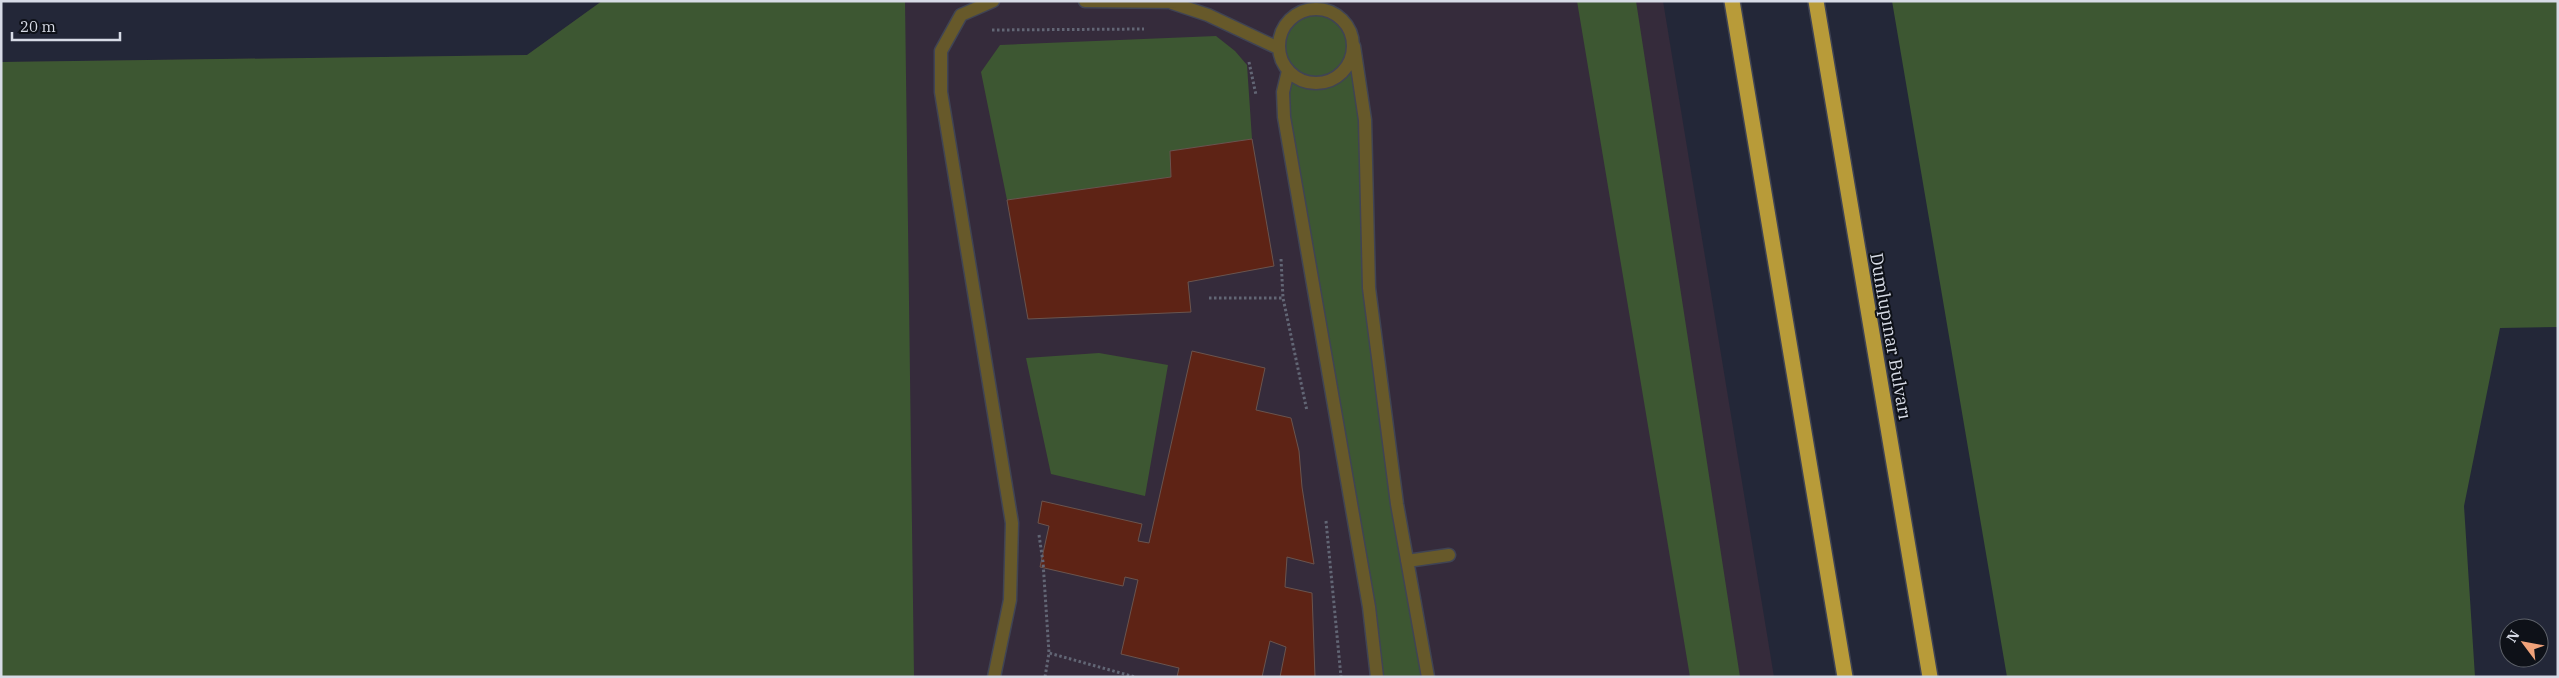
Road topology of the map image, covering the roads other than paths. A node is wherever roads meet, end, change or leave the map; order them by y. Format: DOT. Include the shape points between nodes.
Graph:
graph roads {
  1 [pos="993,1"];
  2 [pos="1085,1"];
  3 [pos="1305,1"];
  4 [pos="1732,1"];
  5 [pos="1816,1"];
  6 [pos="1176,2"];
  7 [pos="1328,9"];
  8 [pos="1354,46"];
  9 [pos="1278,48"];
  10 [pos="1288,72"];
  11 [pos="1449,555"];
  12 [pos="1407,561"];
  13 [pos="994,677"];
  14 [pos="1377,677"];
  15 [pos="1428,677"];
  16 [pos="1845,677"];
  17 [pos="1930,677"];
  1 -- 13 [label="street" via="961,15 941,51 941,92 1012,523 1010,600"];
  2 -- 6 [label="street"];
  3 -- 7 [label="street"];
  4 -- 16 [label="highway"];
  5 -- 17 [label="highway, Dumlupınar Bulvarı"];
  6 -- 9 [label="street"];
  7 -- 8 [label="street" via="1346,23"];
  7 -- 9 [label="street" via="1304,10 1293,15 1285,24"];
  8 -- 10 [label="street" via="1345,70 1323,83 1310,83"];
  8 -- 12 [label="street" via="1365,120 1369,288"];
  9 -- 10 [label="street"];
  10 -- 14 [label="street" via="1283,92 1284,117 1369,607"];
  11 -- 12 [label="street"];
  12 -- 15 [label="street"];
}
